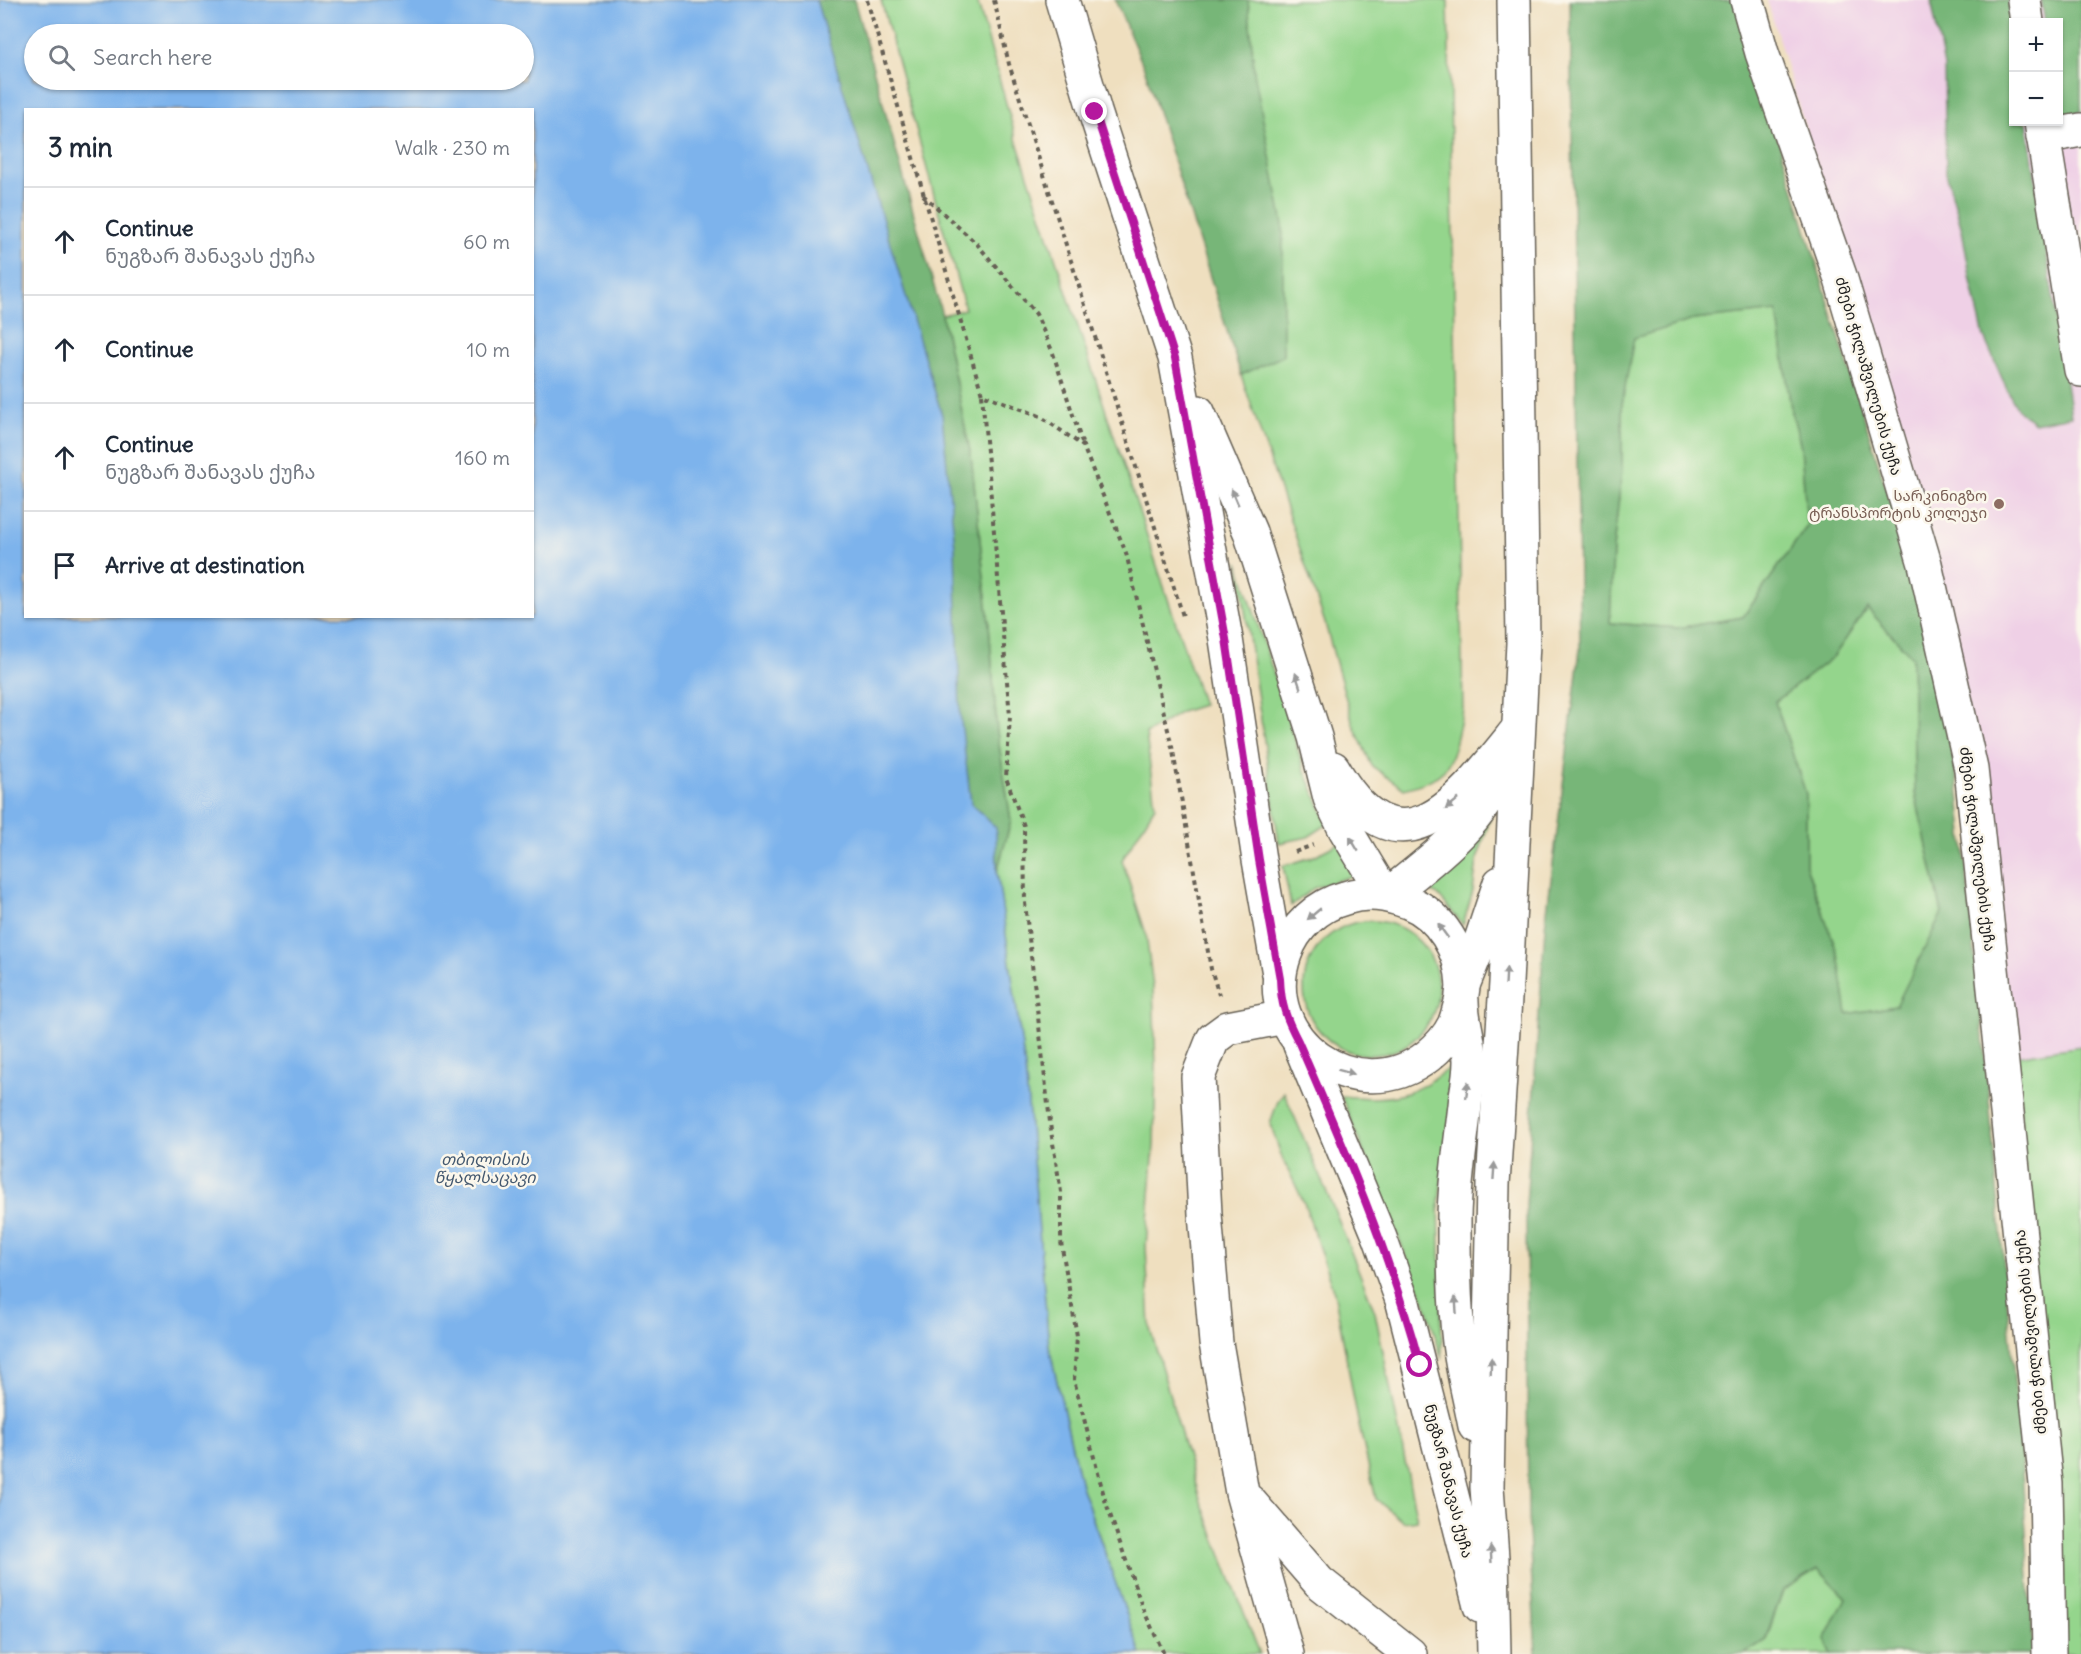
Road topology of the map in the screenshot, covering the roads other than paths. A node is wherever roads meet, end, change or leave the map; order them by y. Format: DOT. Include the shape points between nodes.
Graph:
graph roads {
  1 [pos="1062,0"];
  2 [pos="1514,0"];
  3 [pos="1747,0"];
  4 [pos="2024,0"];
  5 [pos="2026,18"];
  6 [pos="2042,129"];
  7 [pos="2081,130"];
  8 [pos="1175,358"];
  9 [pos="2081,370"];
  10 [pos="1518,729"];
  11 [pos="1315,737"];
  12 [pos="1513,844"];
  13 [pos="1386,894"];
  14 [pos="1280,979"];
  15 [pos="1462,993"];
  16 [pos="1292,1029"];
  17 [pos="1487,1487"];
  18 [pos="1242,1493"];
  19 [pos="1287,1654"];
  20 [pos="1410,1654"];
  21 [pos="1494,1654"];
  22 [pos="2049,1654"];
  1 -- 8 [label="main road"];
  2 -- 10 [label="main road" via="1523,643"];
  3 -- 22 [label="main road, ძმები ჭილაშვილების ქუჩა" via="1840,276 1912,520 1971,769 2046,1484"];
  4 -- 5 [label="main road"];
  6 -- 7 [label="main road"];
  6 -- 9 [label="main road"];
  11 -- 8 [label="main road, one-way" via="1250,532"];
  8 -- 14 [label="main road" via="1226,639"];
  10 -- 11 [label="main road, one-way" via="1458,800 1419,824 1399,826 1377,820 1356,802"];
  10 -- 12 [label="main road"];
  10 -- 13 [label="main road" via="1497,782 1464,831 1441,854"];
  13 -- 11 [label="main road, one-way" via="1345,830 1330,798"];
  12 -- 15 [label="main road"];
  17 -- 12 [label="main road, one-way" via="1493,1184"];
  13 -- 14 [label="main road, one-way" via="1359,894 1335,900 1313,913 1296,932 1285,954"];
  15 -- 13 [label="main road, one-way" via="1458,953 1442,926 1418,906"];
  14 -- 16 [label="main road" via="1280,998"];
  16 -- 15 [label="main road, one-way" via="1317,1059 1341,1072 1367,1077 1393,1074 1417,1065 1438,1048 1453,1026"];
  17 -- 15 [label="main road, one-way" via="1459,1344 1454,1281 1455,1205 1470,1061"];
  16 -- 18 [label="main road" via="1228,1028 1213,1039 1198,1077 1216,1343"];
  16 -- 21 [label="main road, ნუგზარ შანავას ქუჩა" via="1380,1238 1403,1303"];
  21 -- 17 [label="main road, one-way"];
  18 -- 19 [label="main road"];
  18 -- 20 [label="main road" via="1319,1582"];
}
